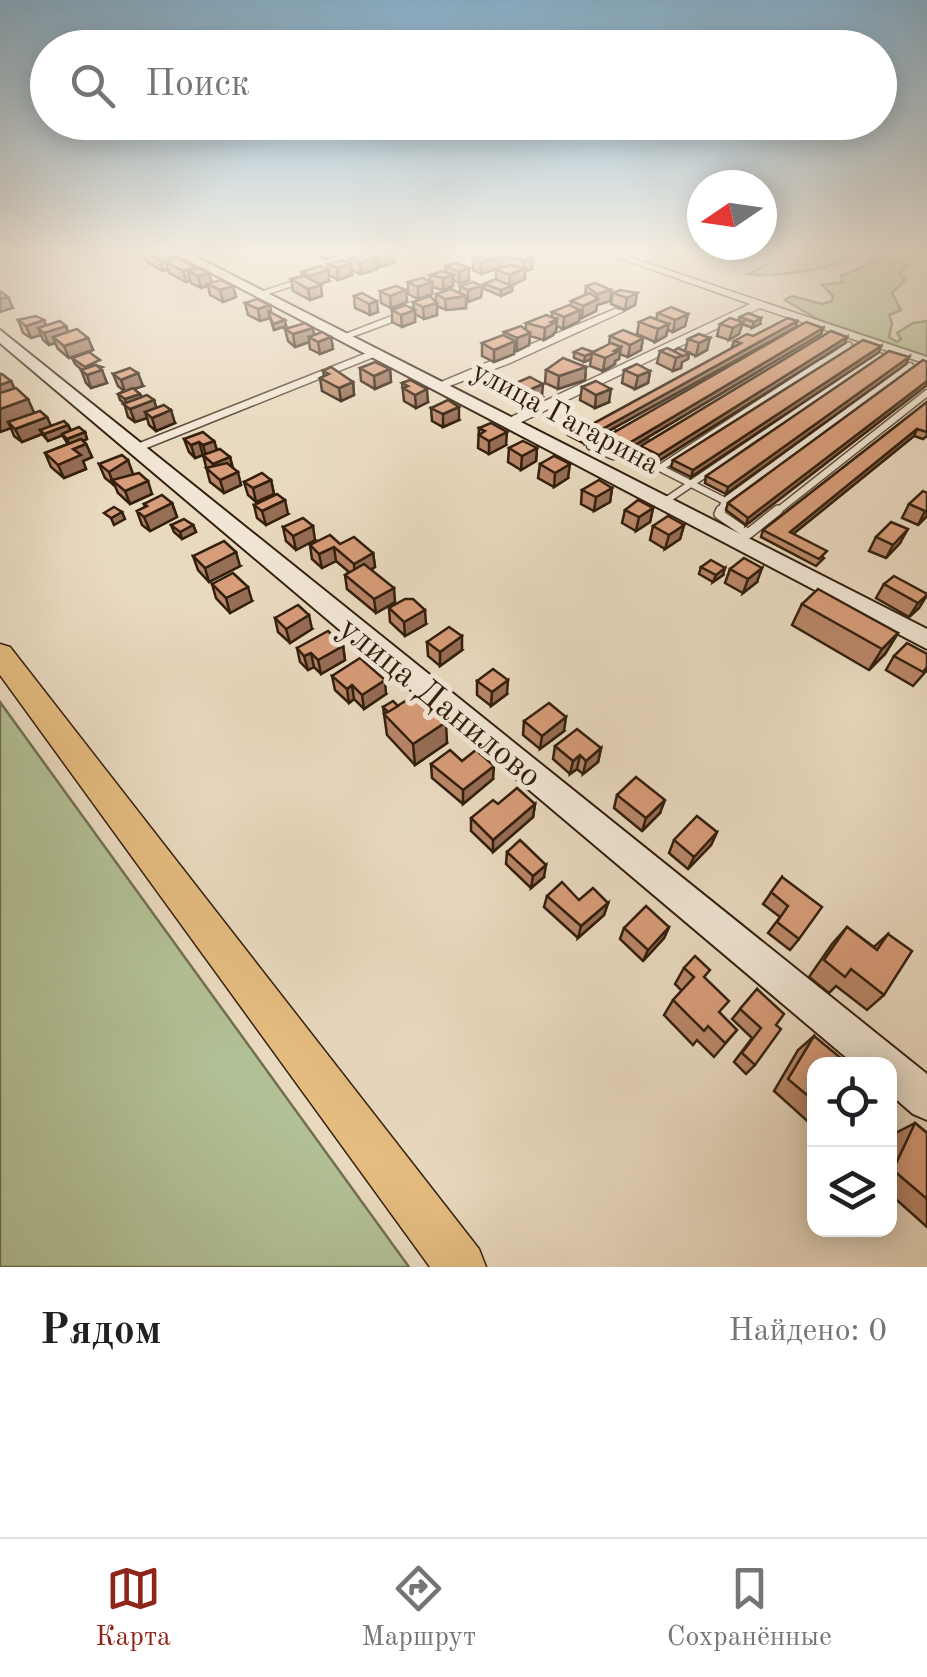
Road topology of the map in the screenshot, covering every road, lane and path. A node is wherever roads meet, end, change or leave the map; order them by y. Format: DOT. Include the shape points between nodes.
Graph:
graph roads {
  1 [pos="295,310"];
  2 [pos="413,310"];
  3 [pos="746,310"];
  4 [pos="777,310"];
  5 [pos="619,311"];
  6 [pos="0,336"];
  7 [pos="345,336"];
  8 [pos="849,345"];
  9 [pos="377,352"];
  10 [pos="880,356"];
  11 [pos="927,361"];
  12 [pos="910,366"];
  13 [pos="440,385"];
  14 [pos="927,393"];
  15 [pos="511,422"];
  16 [pos="620,429"];
  17 [pos="663,434"];
  18 [pos="134,448"];
  19 [pos="631,454"];
  20 [pos="660,468"];
  21 [pos="692,484"];
  22 [pos="725,501"];
  23 [pos="664,502"];
  24 [pos="927,640"];
  25 [pos="0,654"];
  26 [pos="875,1057"];
  27 [pos="897,1076"];
  28 [pos="927,1100"];
  29 [pos="461,1267"];
  1 -- 7 [label="street, улица Гагарина"];
  2 -- 7 [label="street"];
  3 -- 15 [label="street"];
  4 -- 11 [label="street"];
  5 -- 13 [label="street"];
  6 -- 18 [label="street, улица Данилово"];
  7 -- 9 [label="street, улица Гагарина"];
  8 -- 20 [label="lane"];
  9 -- 13 [label="street, улица Гагарина"];
  9 -- 18 [label="street"];
  10 -- 21 [label="lane"];
  12 -- 22 [label="lane"];
  13 -- 15 [label="street, улица Гагарина"];
  14 -- 22 [label="lane" via="748,534 718,514"];
  15 -- 23 [label="street, улица Гагарина"];
  16 -- 19 [label="lane" via="590,446 613,456"];
  17 -- 19 [label="lane"];
  18 -- 26 [label="street, улица Данилово"];
  19 -- 20 [label="lane"];
  20 -- 21 [label="lane"];
  21 -- 22 [label="lane"];
  21 -- 23 [label="lane"];
  23 -- 24 [label="street, улица Гагарина"];
  25 -- 29 [label="main road"];
  27 -- 28 [label="street"];
}
